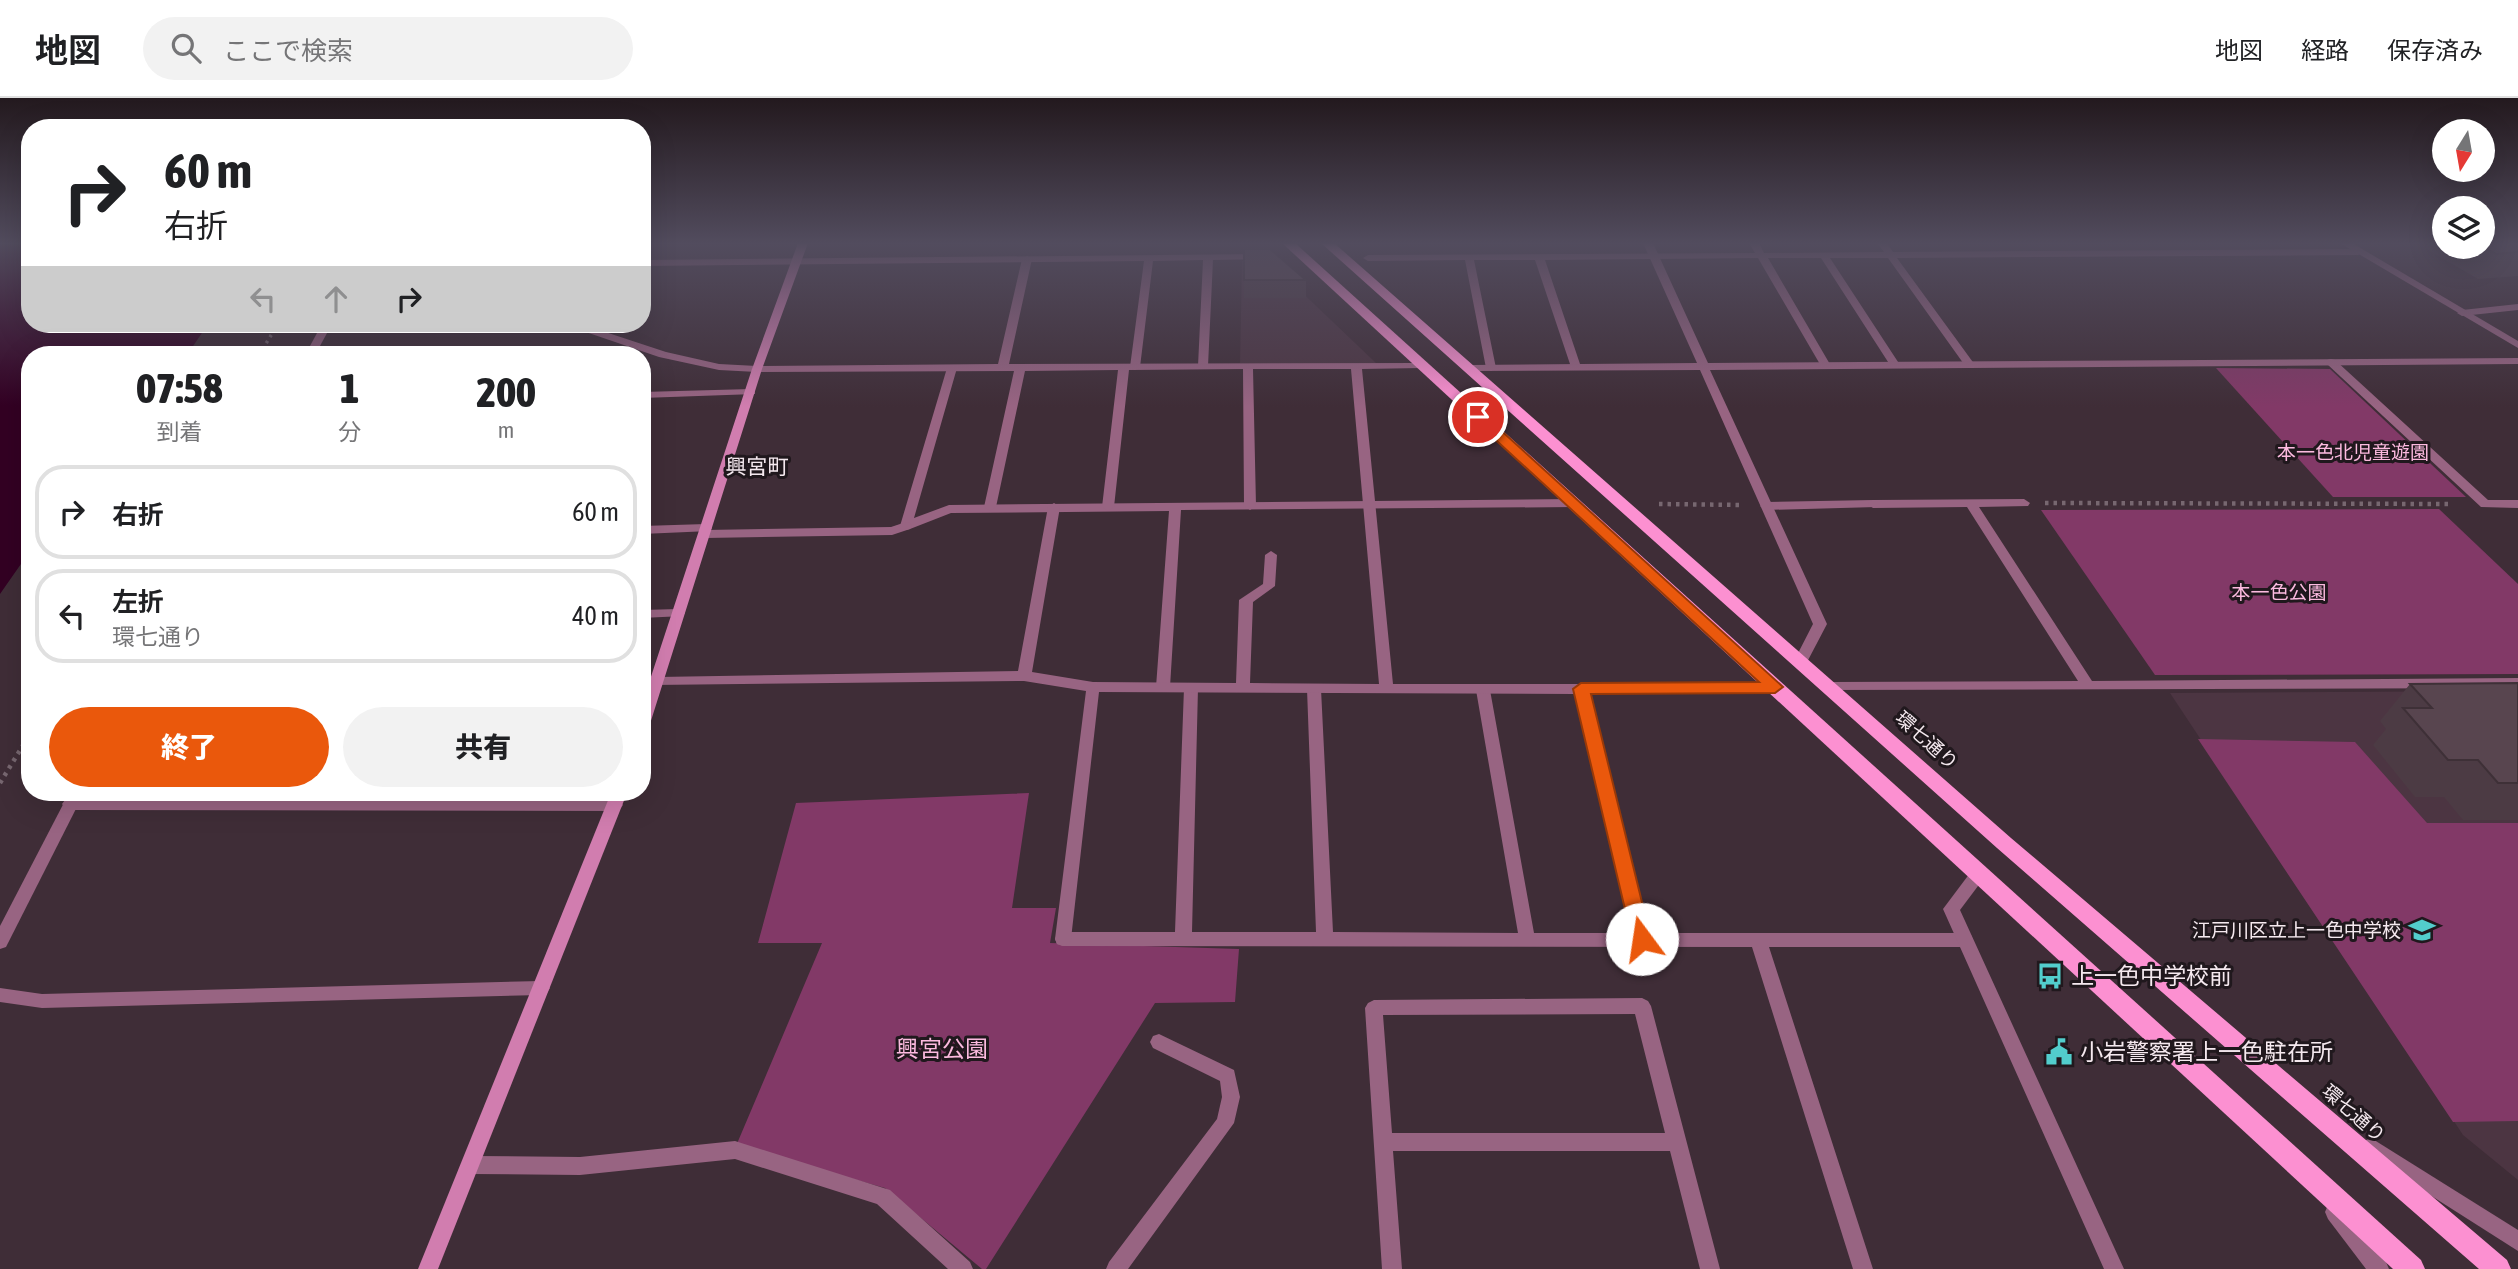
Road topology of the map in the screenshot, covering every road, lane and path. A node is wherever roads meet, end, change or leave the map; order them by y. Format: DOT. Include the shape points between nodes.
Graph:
graph roads {
  1 [pos="782,298"];
  2 [pos="1018,298"];
  3 [pos="1142,298"];
  4 [pos="1206,298"];
  5 [pos="1348,298"];
  6 [pos="1390,298"];
  7 [pos="1477,298"];
  8 [pos="1553,298"];
  9 [pos="1672,298"];
  10 [pos="1786,298"];
  11 [pos="1851,298"];
  12 [pos="1921,298"];
  13 [pos="2436,298"];
  14 [pos="2518,307"];
  15 [pos="2462,313"];
  16 [pos="599,333"];
  17 [pos="2518,345"];
  18 [pos="637,346"];
  19 [pos="651,351"];
  20 [pos="2518,361"];
  21 [pos="2331,362"];
  22 [pos="1356,365"];
  23 [pos="1421,365"];
  24 [pos="1895,365"];
  25 [pos="1970,365"];
  26 [pos="1203,366"];
  27 [pos="1248,366"];
  28 [pos="1703,366"];
  29 [pos="1826,366"];
  30 [pos="1003,367"];
  31 [pos="1130,367"];
  32 [pos="1576,367"];
  33 [pos="952,368"];
  34 [pos="1020,368"];
  35 [pos="1470,368"];
  36 [pos="1491,368"];
  37 [pos="757,369"];
  38 [pos="751,392"];
  39 [pos="651,395"];
  40 [pos="1574,503"];
  41 [pos="1618,503"];
  42 [pos="1970,503"];
  43 [pos="2024,503"];
  44 [pos="1367,504"];
  45 [pos="2485,504"];
  46 [pos="2518,505"];
  47 [pos="1175,506"];
  48 [pos="1250,506"];
  49 [pos="1766,506"];
  50 [pos="990,507"];
  51 [pos="1055,507"];
  52 [pos="1108,507"];
  53 [pos="906,526"];
  54 [pos="651,530"];
  55 [pos="706,531"];
  56 [pos="1271,555"];
  57 [pos="651,614"];
  58 [pos="678,614"];
  59 [pos="1801,661"];
  60 [pos="1024,676"];
  61 [pos="658,682"];
  62 [pos="2518,683"];
  63 [pos="2088,685"];
  64 [pos="1094,687"];
  65 [pos="1163,687"];
  66 [pos="1775,687"];
  67 [pos="1831,687"];
  68 [pos="1191,688"];
  69 [pos="1243,688"];
  70 [pos="1314,689"];
  71 [pos="1386,689"];
  72 [pos="1581,689"];
  73 [pos="1483,690"];
  74 [pos="651,702"];
  75 [pos="21,749"];
  76 [pos="0,783"];
  77 [pos="71,801"];
  78 [pos="616,801"];
  79 [pos="1979,874"];
  80 [pos="1184,939"];
  81 [pos="1325,939"];
  82 [pos="1527,939"];
  83 [pos="1642,939"];
  84 [pos="1758,940"];
  85 [pos="1965,940"];
  86 [pos="0,942"];
  87 [pos="541,988"];
  88 [pos="0,995"];
  89 [pos="1159,1042"];
  90 [pos="2314,1110"];
  91 [pos="1383,1142"];
  92 [pos="1677,1142"];
  93 [pos="471,1165"];
  94 [pos="2302,1168"];
  95 [pos="2518,1241"];
  96 [pos="428,1269"];
  97 [pos="963,1269"];
  98 [pos="1116,1269"];
  99 [pos="1392,1269"];
  100 [pos="1710,1269"];
  101 [pos="1863,1269"];
  102 [pos="2114,1269"];
  103 [pos="2379,1269"];
  104 [pos="2412,1269"];
  105 [pos="2498,1269"];
  1 -- 37 [label="street"];
  2 -- 30 [label="street"];
  3 -- 31 [label="street"];
  4 -- 26 [label="street"];
  5 -- 23 [label="main road"];
  6 -- 35 [label="main road, 環七通り"];
  7 -- 36 [label="street"];
  8 -- 32 [label="street"];
  9 -- 28 [label="street"];
  10 -- 29 [label="street"];
  11 -- 24 [label="street"];
  12 -- 25 [label="street"];
  13 -- 15 [label="street"];
  14 -- 15 [label="street"];
  15 -- 17 [label="street"];
  16 -- 18 [label="street"];
  19 -- 37 [label="street" via="719,367"];
  20 -- 21 [label="street"];
  21 -- 25 [label="street"];
  21 -- 45 [label="street"];
  22 -- 23 [label="street"];
  22 -- 27 [label="street"];
  22 -- 44 [label="street"];
  23 -- 40 [label="main road"];
  24 -- 25 [label="street"];
  24 -- 29 [label="street"];
  26 -- 27 [label="street"];
  26 -- 31 [label="street"];
  27 -- 48 [label="street"];
  28 -- 29 [label="street"];
  28 -- 32 [label="street"];
  28 -- 49 [label="street"];
  30 -- 33 [label="street"];
  30 -- 34 [label="street"];
  31 -- 34 [label="street"];
  31 -- 52 [label="street"];
  32 -- 36 [label="street"];
  33 -- 37 [label="street"];
  33 -- 53 [label="street"];
  34 -- 50 [label="street"];
  35 -- 36 [label="street"];
  35 -- 41 [label="main road, 環七通り"];
  37 -- 38 [label="street"];
  38 -- 39 [label="street"];
  38 -- 55 [label="street"];
  40 -- 44 [label="street"];
  40 -- 66 [label="main road"];
  41 -- 49 [label="path"];
  41 -- 59 [label="main road, 環七通り"];
  42 -- 43 [label="street"];
  42 -- 49 [label="street"];
  42 -- 63 [label="street"];
  43 -- 45 [label="path"];
  44 -- 48 [label="street"];
  44 -- 71 [label="street"];
  45 -- 46 [label="street"];
  47 -- 48 [label="street"];
  47 -- 52 [label="street"];
  47 -- 65 [label="street"];
  49 -- 59 [label="street" via="1820,624"];
  50 -- 51 [label="street"];
  50 -- 53 [label="street" via="949,509"];
  51 -- 52 [label="street"];
  51 -- 60 [label="street"];
  53 -- 55 [label="street" via="892,531"];
  54 -- 55 [label="street"];
  55 -- 58 [label="street"];
  56 -- 69 [label="street" via="1269,586 1246,600"];
  57 -- 58 [label="street"];
  58 -- 61 [label="street"];
  59 -- 67 [label="main road, 環七通り"];
  60 -- 61 [label="street"];
  60 -- 64 [label="street"];
  61 -- 74 [label="street"];
  62 -- 63 [label="street"];
  63 -- 67 [label="street"];
  64 -- 65 [label="street"];
  64 -- 80 [label="street" via="1063,939"];
  65 -- 68 [label="street"];
  66 -- 72 [label="street"];
  66 -- 79 [label="main road"];
  67 -- 90 [label="main road, 環七通り"];
  68 -- 69 [label="street"];
  68 -- 80 [label="street"];
  69 -- 70 [label="street"];
  70 -- 71 [label="street"];
  70 -- 81 [label="street"];
  71 -- 73 [label="street"];
  72 -- 73 [label="street"];
  72 -- 83 [label="street"];
  73 -- 82 [label="street"];
  75 -- 76 [label="path"];
  77 -- 86 [label="street"];
  78 -- 87 [label="street"];
  79 -- 85 [label="street" via="1951,909"];
  79 -- 94 [label="main road"];
  80 -- 81 [label="street"];
  81 -- 82 [label="street"];
  82 -- 83 [label="street"];
  83 -- 84 [label="street"];
  84 -- 85 [label="street"];
  84 -- 101 [label="street"];
  85 -- 102 [label="street"];
  87 -- 88 [label="street" via="42,1001"];
  87 -- 93 [label="street"];
  89 -- 98 [label="street" via="1228,1076 1231,1097 1224,1124"];
  90 -- 95 [label="street"];
  90 -- 105 [label="main road, 環七通り"];
  91 -- 92 [label="street"];
  91 -- 92 [label="street" via="1374,1008 1642,1006"];
  91 -- 99 [label="street"];
  92 -- 100 [label="street"];
  93 -- 96 [label="street"];
  93 -- 97 [label="street" via="579,1167 735,1150 883,1197"];
  94 -- 103 [label="street"];
  94 -- 104 [label="main road"];
}
